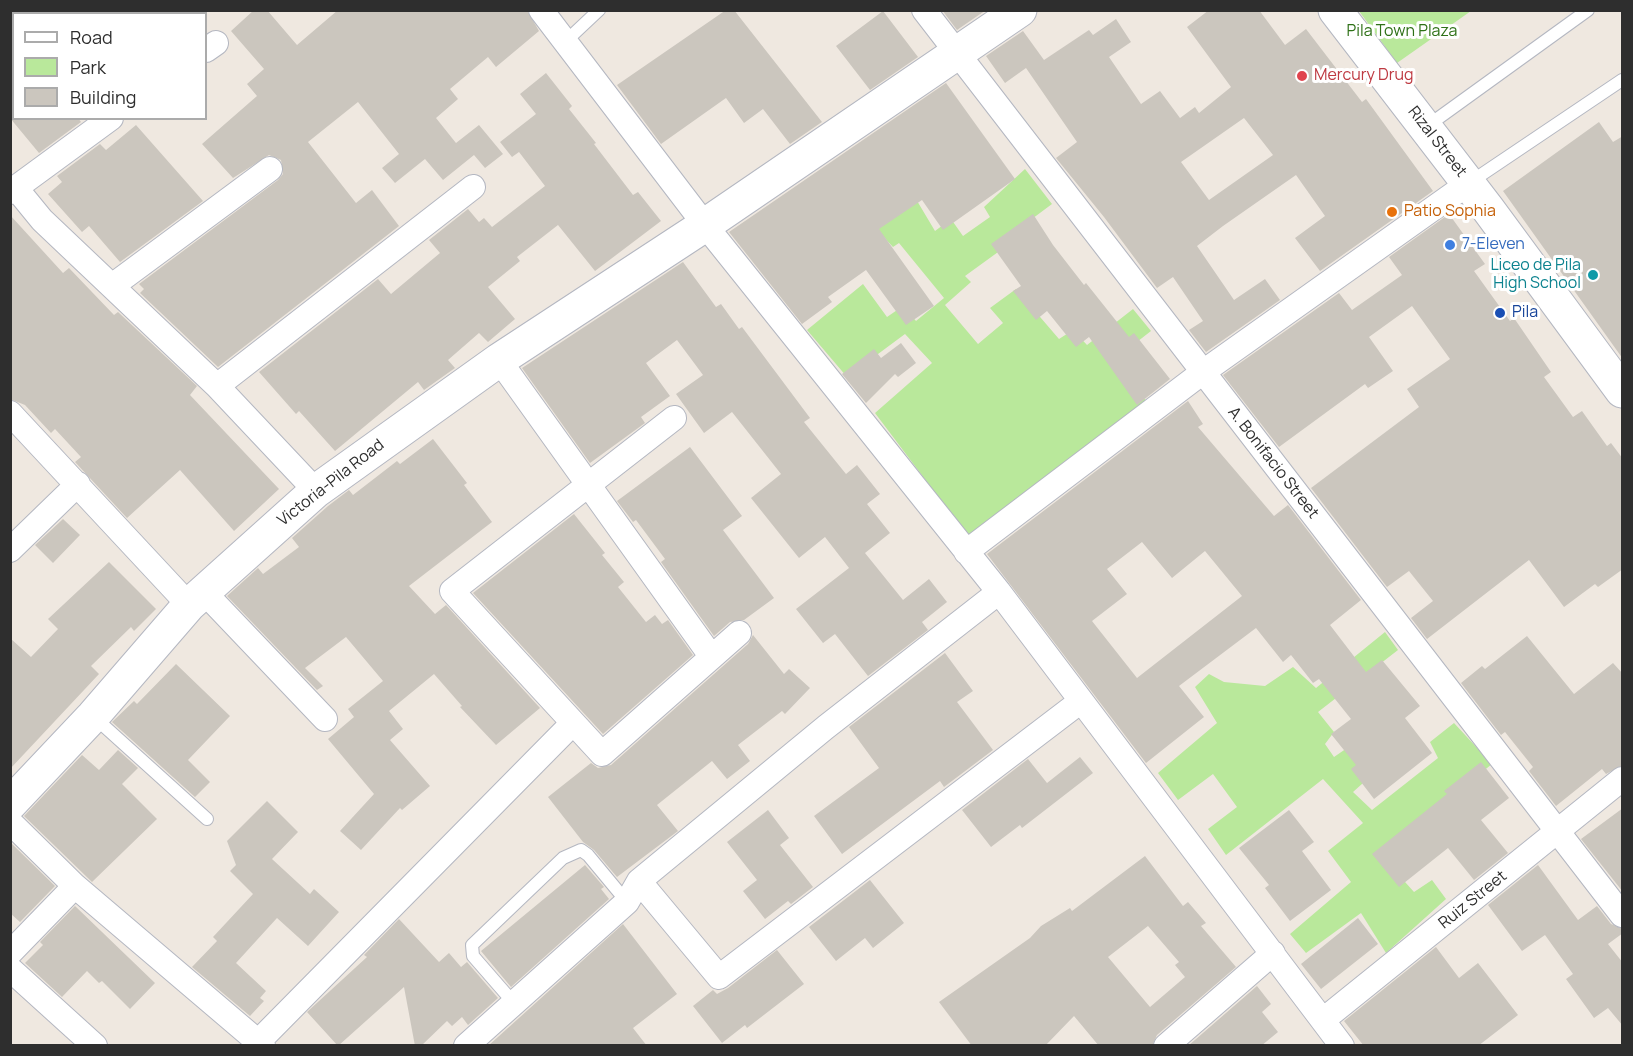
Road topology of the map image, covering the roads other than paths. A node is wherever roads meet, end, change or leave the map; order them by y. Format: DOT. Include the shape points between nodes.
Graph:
graph roads {
  1 [pos="541,10"];
  2 [pos="599,10"];
  3 [pos="924,10"];
  4 [pos="1020,10"];
  5 [pos="1335,10"];
  6 [pos="1588,10"];
  7 [pos="565,42"];
  8 [pos="956,53"];
  9 [pos="1623,80"];
  10 [pos="108,120"];
  11 [pos="1425,127"];
  12 [pos="270,169"];
  13 [pos="1469,183"];
  14 [pos="472,187"];
  15 [pos="13,189"];
  16 [pos="705,225"];
  17 [pos="112,286"];
  18 [pos="499,360"];
  19 [pos="1203,372"];
  20 [pos="217,386"];
  21 [pos="1623,391"];
  22 [pos="10,413"];
  23 [pos="674,418"];
  24 [pos="78,484"];
  25 [pos="588,485"];
  26 [pos="316,492"];
  27 [pos="10,550"];
  28 [pos="966,552"];
  29 [pos="999,592"];
  30 [pos="196,598"];
  31 [pos="739,633"];
  32 [pos="711,656"];
  33 [pos="1081,701"];
  34 [pos="93,716"];
  35 [pos="325,719"];
  36 [pos="572,724"];
  37 [pos="1623,779"];
  38 [pos="10,804"];
  39 [pos="207,819"];
  40 [pos="10,822"];
  41 [pos="1558,832"];
  42 [pos="639,881"];
  43 [pos="75,886"];
  44 [pos="627,902"];
  45 [pos="1623,915"];
  46 [pos="10,953"];
  47 [pos="1273,953"];
  48 [pos="10,969"];
  49 [pos="513,1002"];
  50 [pos="1323,1020"];
  51 [pos="261,1043"];
  52 [pos="95,1046"];
  53 [pos="466,1046"];
  54 [pos="1166,1046"];
  55 [pos="1342,1046"];
  1 -- 7 [label="street"];
  2 -- 7 [label="lane"];
  3 -- 8 [label="street, A. Bonifacio Street"];
  4 -- 8 [label="main road, Victoria-Pila Road"];
  5 -- 11 [label="main road, Rizal Street"];
  6 -- 11 [label="lane"];
  7 -- 16 [label="street"];
  8 -- 16 [label="main road, Victoria-Pila Road"];
  8 -- 19 [label="street, A. Bonifacio Street"];
  9 -- 13 [label="lane"];
  10 -- 15 [label="street"];
  11 -- 13 [label="main road, Rizal Street"];
  12 -- 17 [label="street"];
  13 -- 19 [label="street"];
  13 -- 21 [label="main road, Rizal Street"];
  14 -- 20 [label="street"];
  15 -- 17 [label="street"];
  16 -- 18 [label="main road, Victoria-Pila Road"];
  16 -- 28 [label="street"];
  17 -- 20 [label="street"];
  18 -- 25 [label="street"];
  18 -- 26 [label="main road, Victoria-Pila Road"];
  19 -- 28 [label="street"];
  19 -- 41 [label="street, A. Bonifacio Street"];
  20 -- 26 [label="street"];
  22 -- 24 [label="street"];
  23 -- 25 [label="street"];
  24 -- 27 [label="street"];
  24 -- 30 [label="street"];
  25 -- 32 [label="street"];
  25 -- 36 [label="street" via="452,591"];
  26 -- 30 [label="main road, Victoria-Pila Road"];
  28 -- 29 [label="street"];
  29 -- 33 [label="street"];
  29 -- 42 [label="street" via="826,727"];
  30 -- 34 [label="main road, Victoria-Pila Road"];
  30 -- 35 [label="street"];
  31 -- 32 [label="street"];
  32 -- 36 [label="street" via="602,754"];
  33 -- 42 [label="street" via="719,977"];
  33 -- 47 [label="street"];
  34 -- 38 [label="main road, Victoria-Pila Road"];
  34 -- 39 [label="lane"];
  36 -- 51 [label="street"];
  37 -- 41 [label="street, Ruiz Street"];
  40 -- 43 [label="street"];
  41 -- 45 [label="street, A. Bonifacio Street"];
  41 -- 50 [label="street, Ruiz Street"];
  42 -- 44 [label="street"];
  43 -- 46 [label="street"];
  43 -- 51 [label="street"];
  44 -- 49 [label="street"];
  44 -- 49 [label="lane" via="588,855 580,850 563,858 472,945 473,956"];
  47 -- 50 [label="street"];
  47 -- 54 [label="street"];
  48 -- 52 [label="street"];
  49 -- 53 [label="street"];
  50 -- 55 [label="street"];
}
